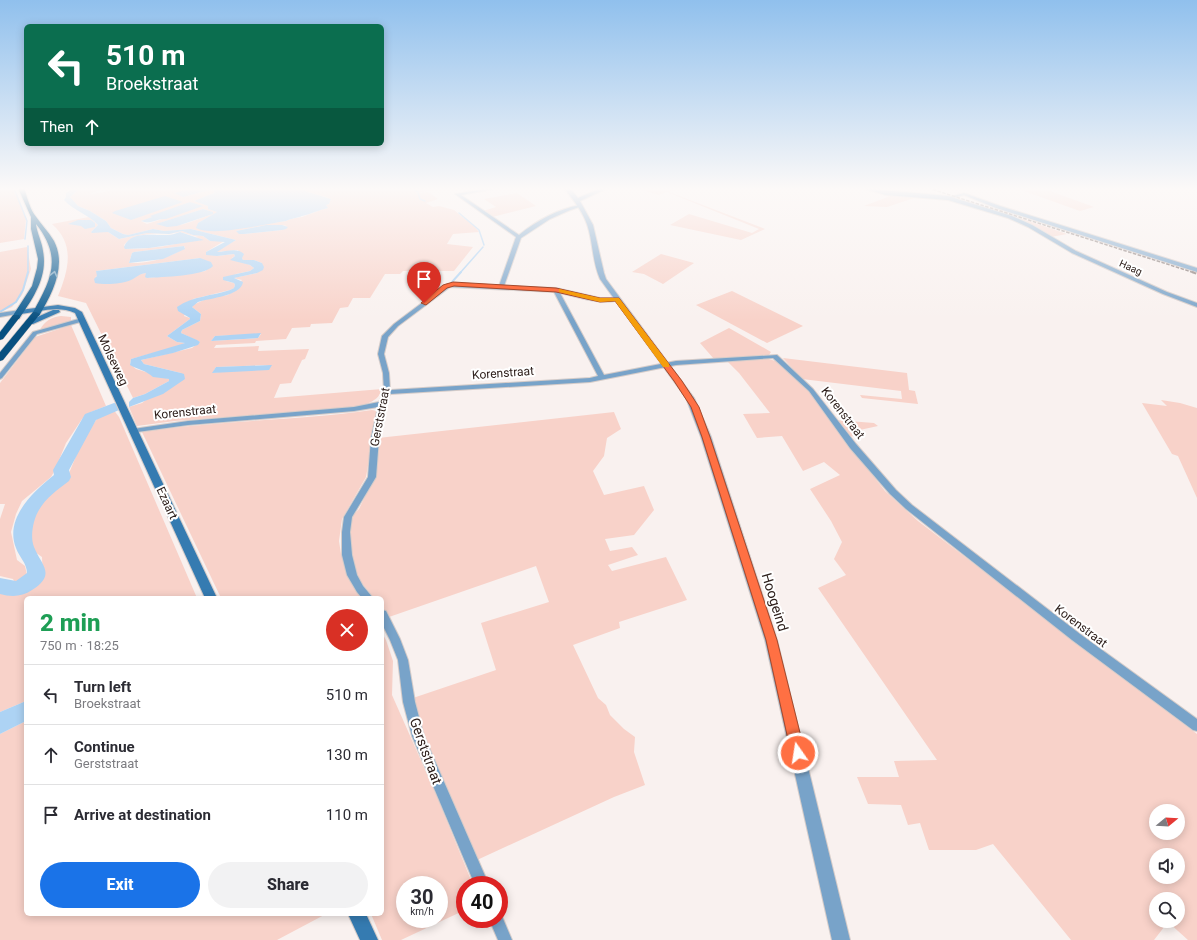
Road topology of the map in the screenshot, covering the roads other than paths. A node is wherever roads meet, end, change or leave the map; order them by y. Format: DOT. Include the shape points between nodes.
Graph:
graph roads {
  1 [pos="35,232"];
  2 [pos="46,232"];
  3 [pos="512,232"];
  4 [pos="525,232"];
  5 [pos="592,232"];
  6 [pos="1039,232"];
  7 [pos="1077,232"];
  8 [pos="519,238"];
  9 [pos="1197,270"];
  10 [pos="501,287"];
  11 [pos="556,290"];
  12 [pos="617,300"];
  13 [pos="1197,305"];
  14 [pos="37,311"];
  15 [pos="58,312"];
  16 [pos="18,314"];
  17 [pos="0,317"];
  18 [pos="81,318"];
  19 [pos="30,322"];
  20 [pos="0,338"];
  21 [pos="0,358"];
  22 [pos="666,365"];
  23 [pos="0,377"];
  24 [pos="602,378"];
  25 [pos="387,392"];
  26 [pos="382,404"];
  27 [pos="123,409"];
  28 [pos="133,431"];
  29 [pos="210,596"];
  30 [pos="366,596"];
  31 [pos="384,618"];
  32 [pos="1197,726"];
  33 [pos="478,876"];
  34 [pos="358,916"];
  35 [pos="500,928"];
  36 [pos="369,940"];
  37 [pos="505,940"];
  38 [pos="841,940"];
  1 -- 16 [label="main road" via="41,252 41,263 34,288"];
  14 -- 2 [label="main road, one-way" via="52,282 56,265 57,256"];
  3 -- 8 [label="street"];
  4 -- 8 [label="street"];
  5 -- 12 [label="street, Hoogeind" via="601,275"];
  6 -- 13 [label="street, Haag" via="1074,252"];
  7 -- 9 [label="street"];
  8 -- 10 [label="street"];
  10 -- 11 [label="street, Gerststraat"];
  10 -- 25 [label="street, Gerststraat" via="450,285 396,325 385,336 380,351 386,373"];
  11 -- 12 [label="street, Gerststraat" via="600,300"];
  11 -- 24 [label="street"];
  12 -- 22 [label="street, Hoogeind"];
  14 -- 15 [label="main road"];
  14 -- 16 [label="main road"];
  14 -- 18 [label="main road" via="69,308 78,312"];
  14 -- 19 [label="highway"];
  15 -- 18 [label="main road" via="71,313"];
  15 -- 19 [label="main road"];
  16 -- 17 [label="street"];
  16 -- 20 [label="highway"];
  18 -- 23 [label="street" via="35,333"];
  18 -- 27 [label="main road, Molseweg"];
  19 -- 21 [label="highway"];
  22 -- 24 [label="street, Korenstraat"];
  22 -- 32 [label="street, Korenstraat" via="775,356 811,390 853,446 909,507 1076,637"];
  22 -- 38 [label="street, Hoogeind" via="690,398 696,412 763,612 782,683"];
  24 -- 25 [label="street, Korenstraat"];
  25 -- 26 [label="street, Gerststraat"];
  26 -- 28 [label="street, Korenstraat" via="354,409 188,422"];
  26 -- 30 [label="street, Gerststraat" via="375,438 372,477 348,517 346,532 352,575"];
  27 -- 28 [label="main road, Ezaart"];
  28 -- 29 [label="main road, Ezaart"];
  31 -- 33 [label="street, Gerststraat" via="403,660 409,702 418,736"];
  34 -- 36 [label="main road"];
  35 -- 37 [label="street"];
}
